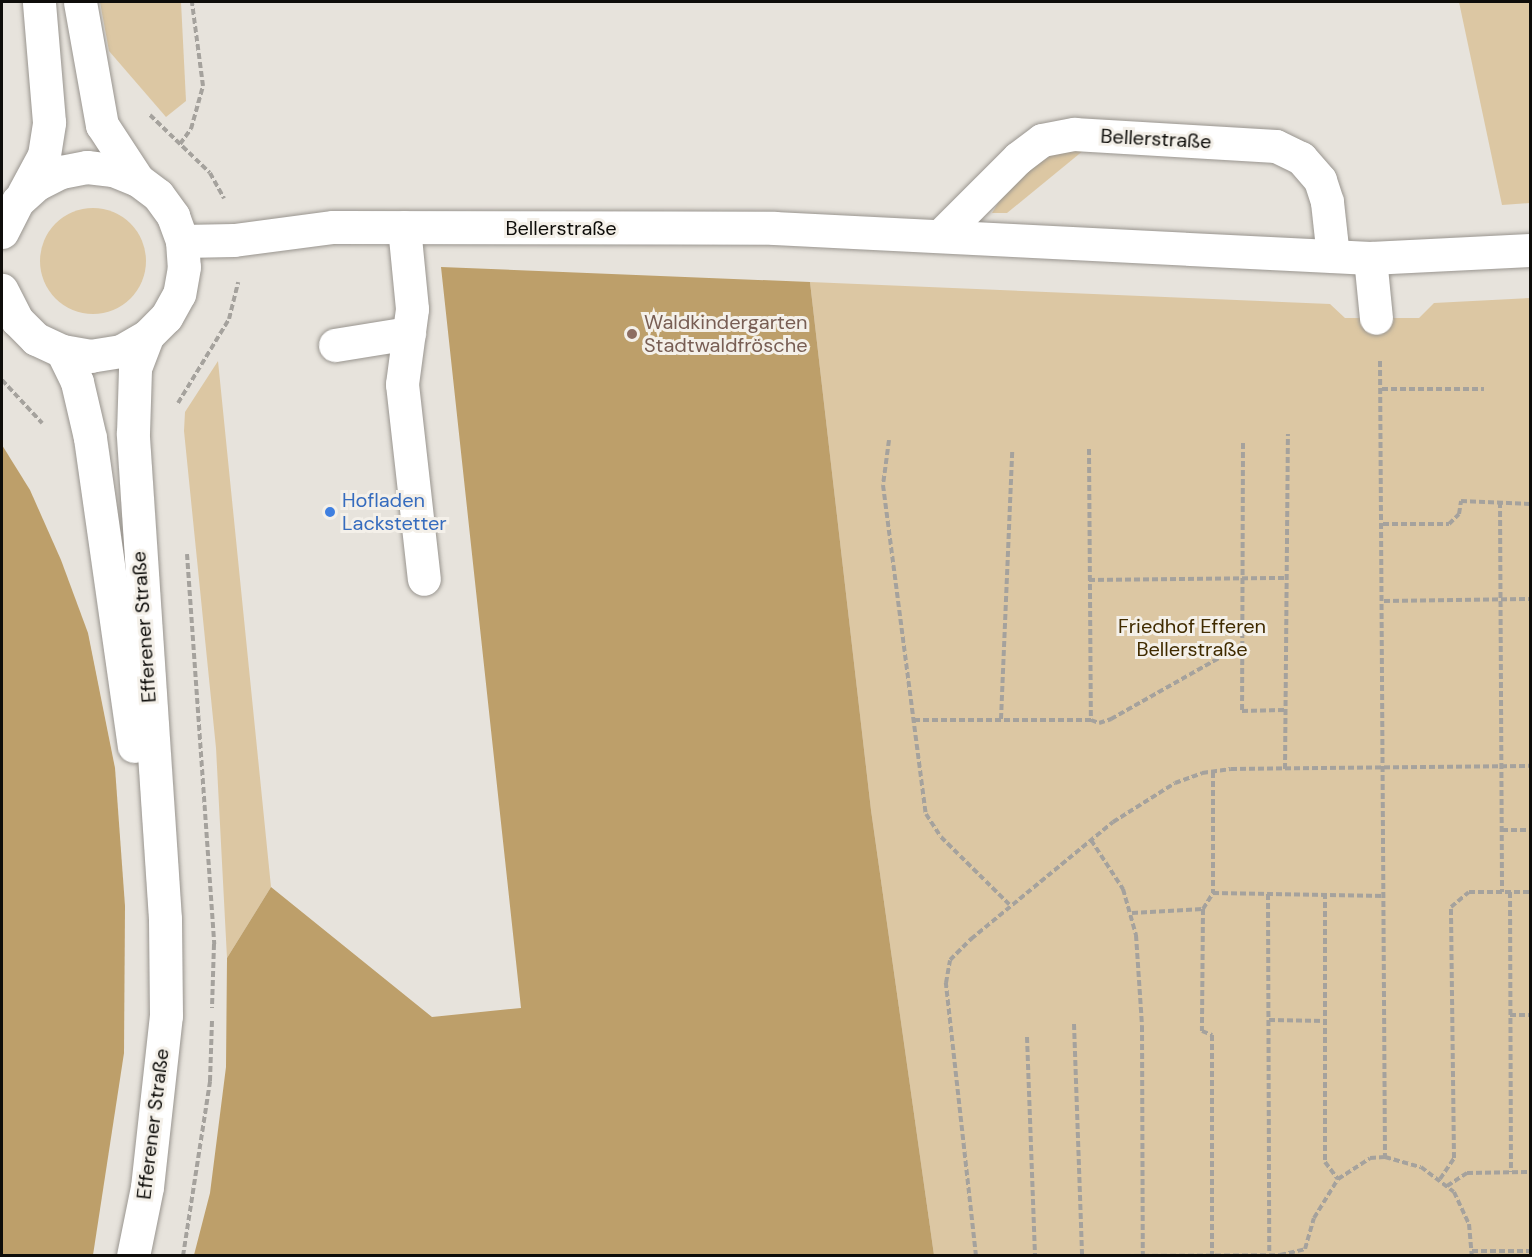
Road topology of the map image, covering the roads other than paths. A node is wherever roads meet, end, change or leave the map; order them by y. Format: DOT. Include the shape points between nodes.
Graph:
graph roads {
  1 [pos="39,2"];
  2 [pos="80,2"];
  3 [pos="138,180"];
  4 [pos="18,201"];
  5 [pos="404,227"];
  6 [pos="2,232"];
  7 [pos="941,235"];
  8 [pos="182,241"];
  9 [pos="1530,250"];
  10 [pos="1334,256"];
  11 [pos="1370,258"];
  12 [pos="2,290"];
  13 [pos="1376,318"];
  14 [pos="409,333"];
  15 [pos="147,336"];
  16 [pos="335,345"];
  17 [pos="62,351"];
  18 [pos="424,579"];
  19 [pos="165,920"];
  20 [pos="133,1256"];
  1 -- 4 [label="street" via="49,122 44,155"];
  2 -- 3 [label="street" via="102,125"];
  3 -- 4 [label="street" via="113,170 78,169 37,184"];
  3 -- 8 [label="street" via="158,195 173,216"];
  4 -- 6 [label="street"];
  5 -- 7 [label="street, Bellerstraße" via="774,228"];
  5 -- 8 [label="street, Bellerstraße" via="333,227 234,240"];
  5 -- 14 [label="street" via="412,309"];
  7 -- 10 [label="street, Bellerstraße"];
  7 -- 10 [label="street, Bellerstraße" via="1018,158 1042,140 1074,134 1276,146 1301,158 1320,180"];
  8 -- 15 [label="street" via="184,267 179,294 166,317"];
  9 -- 11 [label="street, Bellerstraße"];
  10 -- 11 [label="street, Bellerstraße"];
  11 -- 13 [label="street"];
  12 -- 17 [label="street" via="17,320 36,339"];
  14 -- 16 [label="street"];
  14 -- 18 [label="street" via="402,384"];
  15 -- 17 [label="street" via="121,351 91,356"];
  15 -- 19 [label="street, Efferener Straße" via="135,368 134,434"];
  17 -- 19 [label="street, Efferener Straße" via="77,382 90,438 124,691"];
  19 -- 20 [label="street, Efferener Straße" via="166,1016 147,1187"];
}
